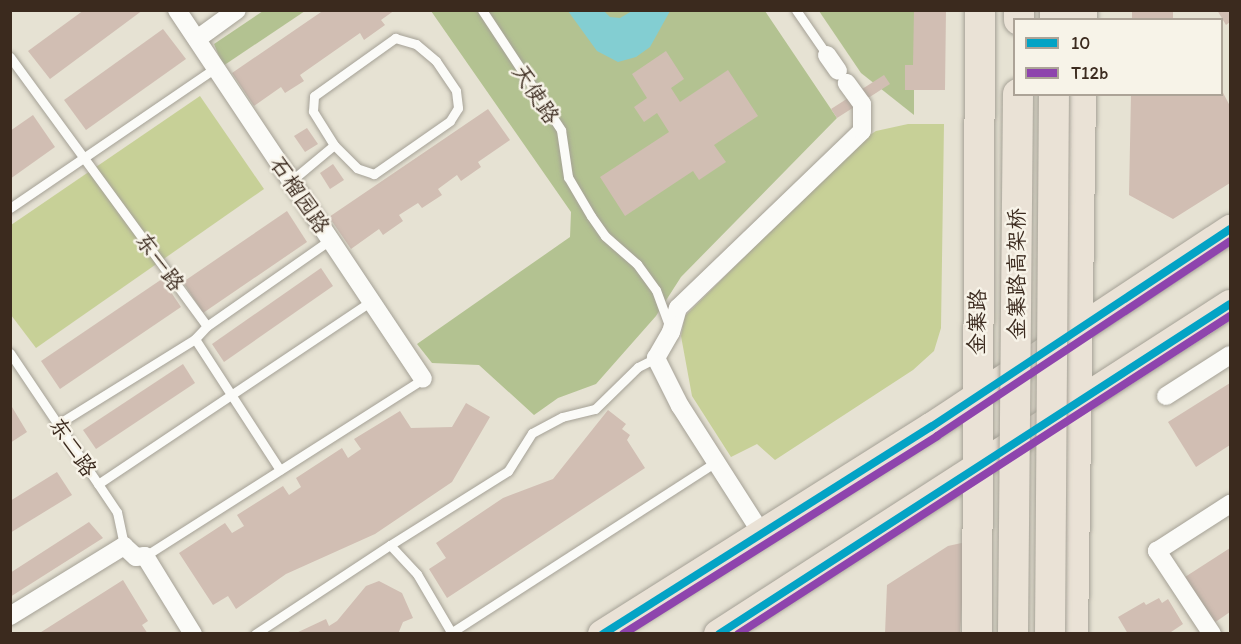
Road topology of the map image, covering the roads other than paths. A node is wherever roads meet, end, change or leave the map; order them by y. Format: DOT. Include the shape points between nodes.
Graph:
graph roads {
  1 [pos="177,10"];
  2 [pos="237,10"];
  3 [pos="482,10"];
  4 [pos="796,10"];
  5 [pos="980,10"];
  6 [pos="197,39"];
  7 [pos="827,55"];
  8 [pos="10,57"];
  9 [pos="215,68"];
  10 [pos="1018,96"];
  11 [pos="1054,96"];
  12 [pos="1081,96"];
  13 [pos="334,145"];
  14 [pos="84,157"];
  15 [pos="291,181"];
  16 [pos="10,208"];
  17 [pos="1230,229"];
  18 [pos="330,240"];
  19 [pos="371,301"];
  20 [pos="1230,304"];
  21 [pos="207,326"];
  22 [pos="1077,329"];
  23 [pos="671,332"];
  24 [pos="195,339"];
  25 [pos="10,353"];
  26 [pos="1230,355"];
  27 [pos="656,358"];
  28 [pos="423,379"];
  29 [pos="231,394"];
  30 [pos="1166,396"];
  31 [pos="976,397"];
  32 [pos="1076,402"];
  33 [pos="58,424"];
  34 [pos="716,462"];
  35 [pos="980,468"];
  36 [pos="280,470"];
  37 [pos="98,484"];
  38 [pos="1230,504"];
  39 [pos="762,534"];
  40 [pos="390,545"];
  41 [pos="124,546"];
  42 [pos="145,556"];
  43 [pos="10,616"];
  44 [pos="193,633"];
  45 [pos="255,633"];
  46 [pos="450,633"];
  47 [pos="602,633"];
  48 [pos="718,633"];
  49 [pos="977,633"];
  50 [pos="1013,633"];
  51 [pos="1050,633"];
  52 [pos="1073,633"];
  53 [pos="1212,633"];
  1 -- 6 [label="street, 石榴园路"];
  2 -- 6 [label="street"];
  3 -- 23 [label="lane, 天使路" via="561,130 568,177 591,216 656,290"];
  4 -- 7 [label="lane"];
  5 -- 31 [label="highway, 金寨路"];
  6 -- 9 [label="street, 石榴园路"];
  7 -- 23 [label="street" via="862,104 862,131 678,308"];
  8 -- 14 [label="lane, 东一路"];
  9 -- 14 [label="lane"];
  9 -- 15 [label="street, 石榴园路"];
  10 -- 50 [label="highway, 金寨路高架桥, bridge"];
  11 -- 51 [label="highway, 金寨路高架桥, bridge"];
  12 -- 22 [label="highway"];
  13 -- 13 [label="lane" via="357,168 374,174 450,122 458,108 456,91 436,61 416,44 395,38 314,96 313,111"];
  13 -- 15 [label="lane"];
  14 -- 16 [label="lane"];
  14 -- 21 [label="lane, 东一路"];
  15 -- 18 [label="street, 石榴园路"];
  17 -- 22 [label="main road"];
  18 -- 19 [label="street, 石榴园路"];
  18 -- 21 [label="lane"];
  19 -- 28 [label="street, 石榴园路"];
  19 -- 29 [label="lane"];
  20 -- 32 [label="main road"];
  21 -- 24 [label="lane"];
  22 -- 31 [label="main road"];
  22 -- 32 [label="highway"];
  23 -- 27 [label="street"];
  24 -- 29 [label="lane"];
  24 -- 33 [label="lane"];
  25 -- 33 [label="lane, 东二路"];
  26 -- 30 [label="street"];
  27 -- 34 [label="street" via="680,406"];
  27 -- 40 [label="lane" via="638,367 595,409 562,417 532,434 508,471"];
  28 -- 36 [label="lane"];
  29 -- 36 [label="lane"];
  29 -- 37 [label="lane"];
  31 -- 35 [label="highway, 金寨路"];
  31 -- 39 [label="main road"];
  32 -- 35 [label="main road"];
  32 -- 52 [label="highway"];
  33 -- 37 [label="lane, 东二路"];
  34 -- 39 [label="street"];
  34 -- 46 [label="lane"];
  35 -- 48 [label="main road"];
  35 -- 49 [label="highway, 金寨路"];
  36 -- 42 [label="lane"];
  37 -- 41 [label="lane, 东二路" via="117,512"];
  38 -- 53 [label="street" via="1157,551"];
  39 -- 47 [label="main road"];
  40 -- 45 [label="lane"];
  40 -- 46 [label="lane" via="417,574"];
  41 -- 42 [label="street" via="136,557"];
  41 -- 43 [label="street"];
  42 -- 44 [label="street"];
}
